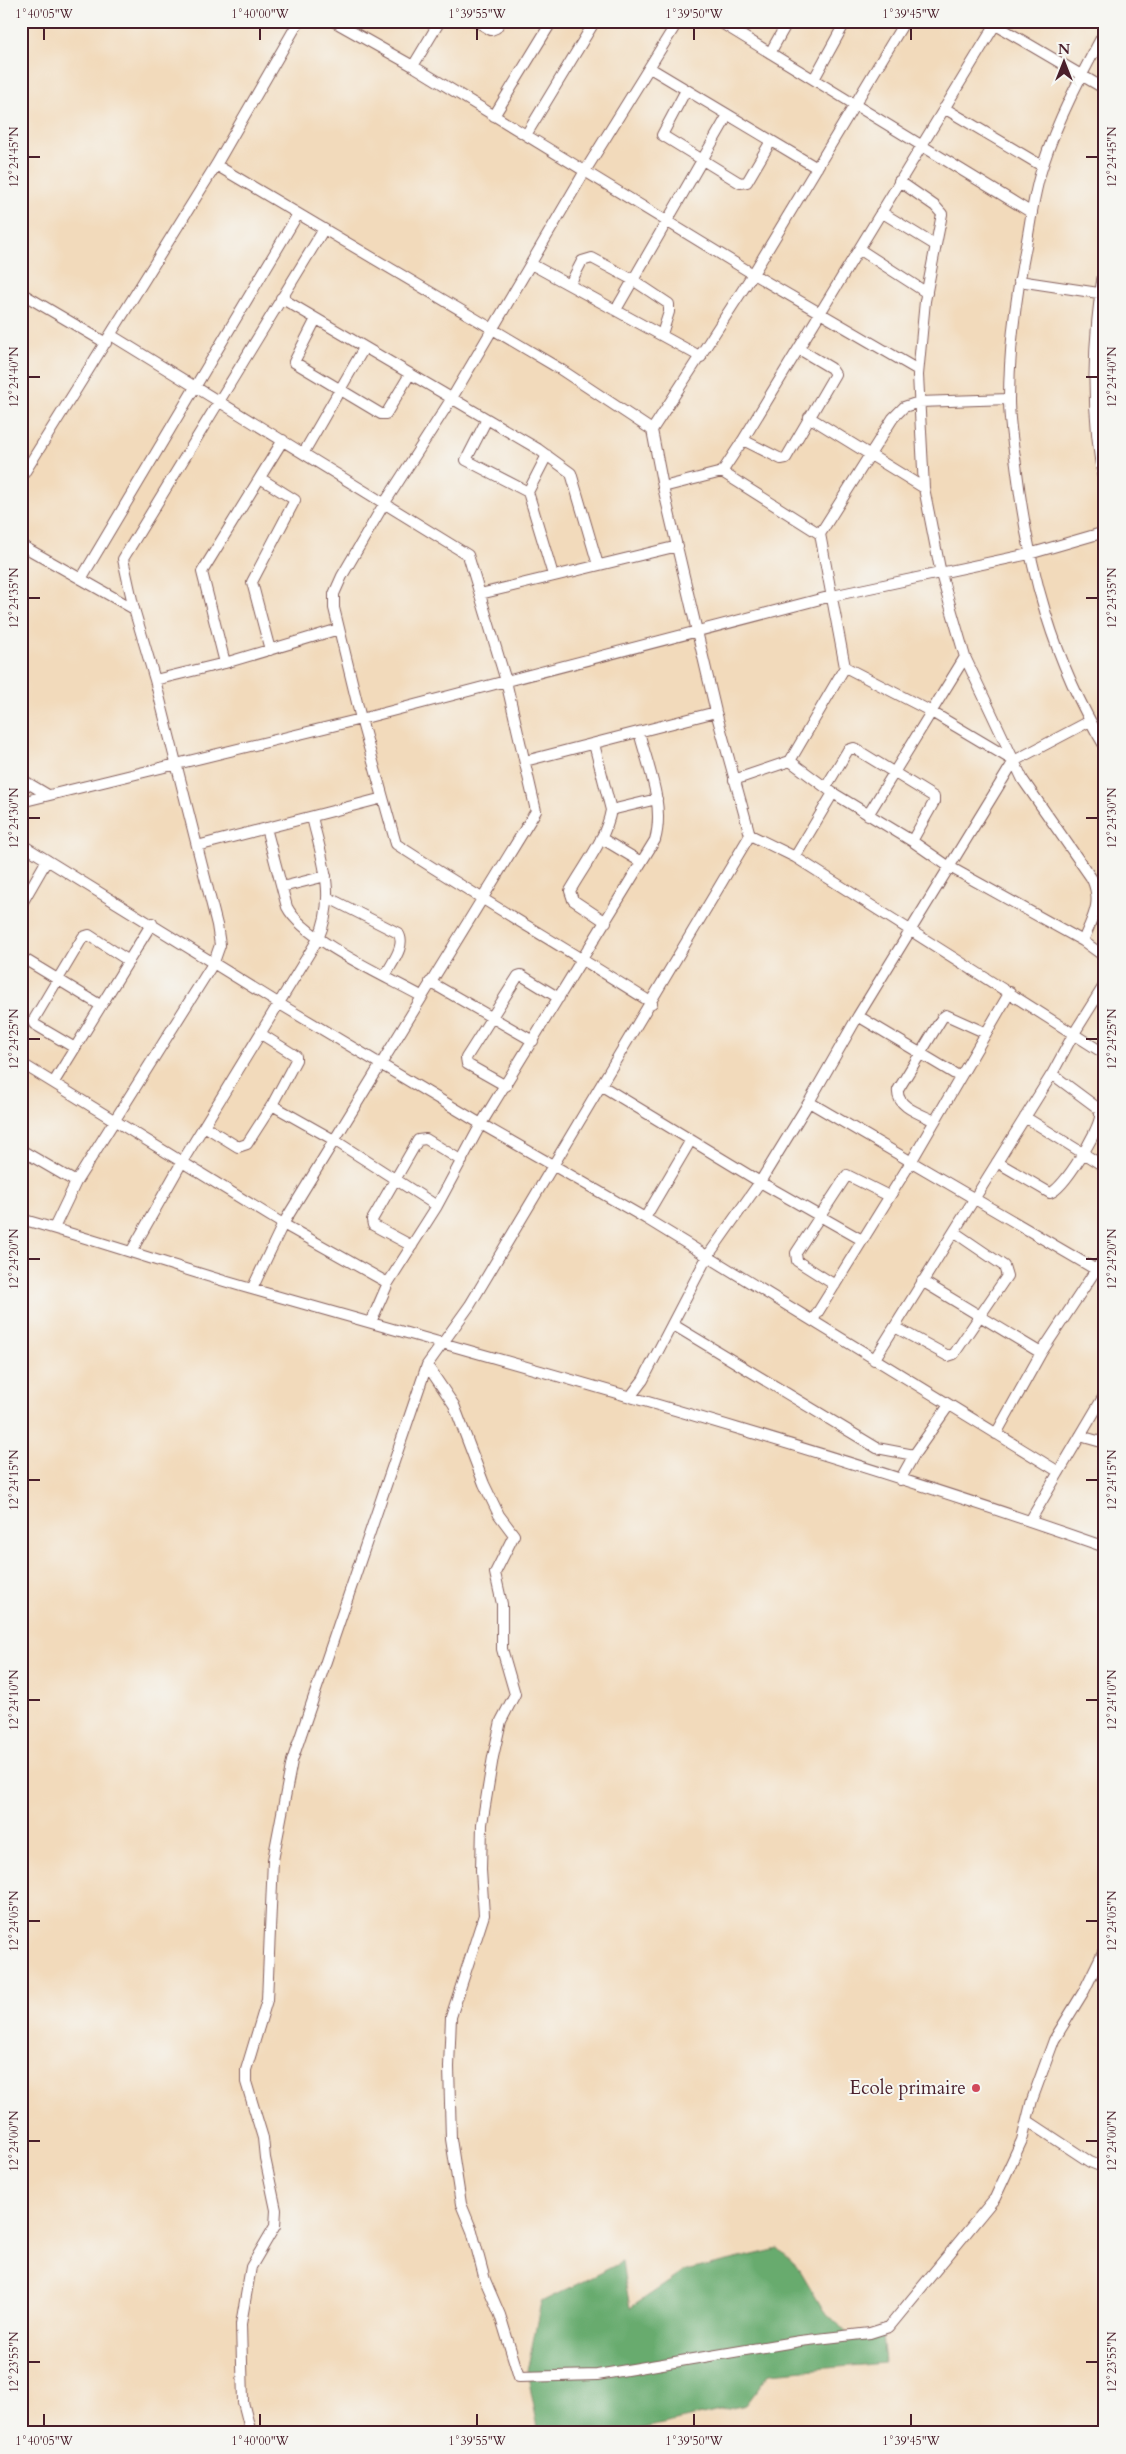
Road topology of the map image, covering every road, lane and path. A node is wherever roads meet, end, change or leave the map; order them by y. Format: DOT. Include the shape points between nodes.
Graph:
graph roads {
  1 [pos="299,21"];
  2 [pos="333,21"];
  3 [pos="440,21"];
  4 [pos="476,21"];
  5 [pos="501,21"];
  6 [pos="552,21"];
  7 [pos="595,21"];
  8 [pos="678,21"];
  9 [pos="788,21"];
  10 [pos="842,21"];
  11 [pos="905,21"];
  12 [pos="722,22"];
  13 [pos="992,23"];
  14 [pos="1105,31"];
  15 [pos="770,53"];
  16 [pos="413,66"];
  17 [pos="650,68"];
  18 [pos="1081,74"];
  19 [pos="814,80"];
  20 [pos="1105,89"];
  21 [pos="686,90"];
  22 [pos="854,104"];
  23 [pos="944,108"];
  24 [pos="728,115"];
  25 [pos="494,116"];
  26 [pos="526,135"];
  27 [pos="771,141"];
  28 [pos="921,146"];
  29 [pos="702,160"];
  30 [pos="216,165"];
  31 [pos="1042,166"];
  32 [pos="816,168"];
  33 [pos="585,171"];
  34 [pos="899,181"];
  35 [pos="881,212"];
  36 [pos="298,214"];
  37 [pos="1032,214"];
  38 [pos="667,221"];
  39 [pos="324,229"];
  40 [pos="935,245"];
  41 [pos="859,249"];
  42 [pos="1105,262"];
  43 [pos="531,264"];
  44 [pos="753,274"];
  45 [pos="633,280"];
  46 [pos="1019,281"];
  47 [pos="570,284"];
  48 [pos="21,293"];
  49 [pos="927,293"];
  50 [pos="1103,294"];
  51 [pos="281,298"];
  52 [pos="617,308"];
  53 [pos="821,312"];
  54 [pos="316,319"];
  55 [pos="491,329"];
  56 [pos="662,334"];
  57 [pos="108,339"];
  58 [pos="364,348"];
  59 [pos="799,349"];
  60 [pos="701,357"];
  61 [pos="918,370"];
  62 [pos="410,374"];
  63 [pos="195,385"];
  64 [pos="341,390"];
  65 [pos="452,398"];
  66 [pos="1009,399"];
  67 [pos="221,402"];
  68 [pos="919,402"];
  69 [pos="809,417"];
  70 [pos="487,419"];
  71 [pos="652,430"];
  72 [pos="283,440"];
  73 [pos="744,440"];
  74 [pos="304,452"];
  75 [pos="872,454"];
  76 [pos="547,455"];
  77 [pos="722,472"];
  78 [pos="21,478"];
  79 [pos="260,478"];
  80 [pos="663,487"];
  81 [pos="924,488"];
  82 [pos="1105,490"];
  83 [pos="528,492"];
  84 [pos="384,504"];
  85 [pos="1105,532"];
  86 [pos="820,534"];
  87 [pos="21,545"];
  88 [pos="678,546"];
  89 [pos="1029,554"];
  90 [pos="598,565"];
  91 [pos="941,574"];
  92 [pos="553,576"];
  93 [pos="81,579"];
  94 [pos="480,594"];
  95 [pos="832,596"];
  96 [pos="134,609"];
  97 [pos="339,629"];
  98 [pos="697,630"];
  99 [pos="270,650"];
  100 [pos="965,657"];
  101 [pos="225,663"];
  102 [pos="845,667"];
  103 [pos="155,680"];
  104 [pos="506,681"];
  105 [pos="930,711"];
  106 [pos="716,712"];
  107 [pos="361,719"];
  108 [pos="1090,721"];
  109 [pos="639,732"];
  110 [pos="594,744"];
  111 [pos="1105,747"];
  112 [pos="524,761"];
  113 [pos="790,761"];
  114 [pos="1014,761"];
  115 [pos="176,766"];
  116 [pos="894,773"];
  117 [pos="21,779"];
  118 [pos="734,780"];
  119 [pos="830,790"];
  120 [pos="48,795"];
  121 [pos="383,798"];
  122 [pos="657,799"];
  123 [pos="21,802"];
  124 [pos="610,810"];
  125 [pos="868,815"];
  126 [pos="312,817"];
  127 [pos="266,828"];
  128 [pos="750,835"];
  129 [pos="601,838"];
  130 [pos="912,841"];
  131 [pos="21,844"];
  132 [pos="197,846"];
  133 [pos="795,857"];
  134 [pos="47,860"];
  135 [pos="641,862"];
  136 [pos="948,866"];
  137 [pos="326,876"];
  138 [pos="282,886"];
  139 [pos="25,894"];
  140 [pos="327,897"];
  141 [pos="481,900"];
  142 [pos="21,905"];
  143 [pos="606,922"];
  144 [pos="152,923"];
  145 [pos="910,931"];
  146 [pos="318,939"];
  147 [pos="1083,941"];
  148 [pos="21,957"];
  149 [pos="1105,957"];
  150 [pos="583,959"];
  151 [pos="129,961"];
  152 [pos="214,962"];
  153 [pos="385,976"];
  154 [pos="57,979"];
  155 [pos="430,982"];
  156 [pos="1105,984"];
  157 [pos="1010,992"];
  158 [pos="421,996"];
  159 [pos="559,998"];
  160 [pos="278,1003"];
  161 [pos="652,1003"];
  162 [pos="100,1005"];
  163 [pos="858,1016"];
  164 [pos="492,1019"];
  165 [pos="986,1033"];
  166 [pos="261,1034"];
  167 [pos="1073,1035"];
  168 [pos="533,1041"];
  169 [pos="75,1048"];
  170 [pos="920,1053"];
  171 [pos="1105,1054"];
  172 [pos="21,1063"];
  173 [pos="381,1064"];
  174 [pos="1052,1074"];
  175 [pos="960,1077"];
  176 [pos="54,1082"];
  177 [pos="506,1086"];
  178 [pos="602,1086"];
  179 [pos="809,1102"];
  180 [pos="272,1105"];
  181 [pos="1025,1117"];
  182 [pos="116,1120"];
  183 [pos="935,1121"];
  184 [pos="481,1124"];
  185 [pos="204,1126"];
  186 [pos="334,1140"];
  187 [pos="691,1140"];
  188 [pos="21,1150"];
  189 [pos="1084,1153"];
  190 [pos="462,1161"];
  191 [pos="182,1162"];
  192 [pos="911,1162"];
  193 [pos="997,1162"];
  194 [pos="554,1165"];
  195 [pos="1105,1167"];
  196 [pos="395,1179"];
  197 [pos="76,1182"];
  198 [pos="760,1182"];
  199 [pos="889,1196"];
  200 [pos="974,1199"];
  201 [pos="437,1206"];
  202 [pos="822,1217"];
  203 [pos="21,1218"];
  204 [pos="644,1218"];
  205 [pos="283,1224"];
  206 [pos="54,1228"];
  207 [pos="954,1232"];
  208 [pos="862,1240"];
  209 [pos="412,1246"];
  210 [pos="131,1252"];
  211 [pos="1105,1256"];
  212 [pos="707,1257"];
  213 [pos="1101,1272"];
  214 [pos="922,1281"];
  215 [pos="388,1283"];
  216 [pos="835,1284"];
  217 [pos="252,1289"];
  218 [pos="980,1316"];
  219 [pos="813,1320"];
  220 [pos="371,1322"];
  221 [pos="672,1324"];
  222 [pos="895,1327"];
  223 [pos="443,1343"];
  224 [pos="1041,1353"];
  225 [pos="874,1360"];
  226 [pos="427,1365"];
  227 [pos="1105,1394"];
  228 [pos="630,1397"];
  229 [pos="949,1405"];
  230 [pos="996,1434"];
  231 [pos="1080,1436"];
  232 [pos="1105,1443"];
  233 [pos="914,1455"];
  234 [pos="1059,1472"];
  235 [pos="900,1480"];
  236 [pos="1030,1521"];
  237 [pos="1105,1547"];
  238 [pos="1105,1948"];
  239 [pos="1028,2121"];
  240 [pos="1105,2168"];
  241 [pos="251,2433"];
  1 -- 30 [label="street"];
  2 -- 16 [label="street"];
  3 -- 16 [label="street"];
  4 -- 5 [label="street" via="491,30"];
  6 -- 25 [label="street"];
  7 -- 26 [label="street"];
  8 -- 17 [label="street"];
  9 -- 15 [label="street"];
  10 -- 19 [label="street" via="843,26"];
  11 -- 22 [label="street"];
  12 -- 15 [label="street"];
  13 -- 18 [label="street"];
  13 -- 23 [label="street"];
  14 -- 18 [label="street"];
  15 -- 19 [label="street"];
  16 -- 25 [label="street"];
  17 -- 21 [label="street"];
  17 -- 33 [label="street"];
  18 -- 20 [label="street"];
  18 -- 31 [label="street"];
  19 -- 22 [label="street"];
  21 -- 24 [label="street"];
  21 -- 29 [label="street" via="661,134"];
  22 -- 28 [label="street"];
  22 -- 32 [label="street"];
  23 -- 28 [label="street"];
  23 -- 31 [label="street"];
  24 -- 27 [label="street"];
  24 -- 29 [label="street"];
  25 -- 26 [label="street"];
  26 -- 33 [label="street"];
  27 -- 29 [label="street" via="746,183 740,183"];
  27 -- 32 [label="street"];
  28 -- 34 [label="street"];
  28 -- 37 [label="street"];
  29 -- 38 [label="street"];
  30 -- 36 [label="street"];
  30 -- 57 [label="street"];
  31 -- 37 [label="street"];
  32 -- 44 [label="street"];
  33 -- 38 [label="street"];
  33 -- 43 [label="street"];
  34 -- 35 [label="street"];
  34 -- 40 [label="street" via="942,212"];
  35 -- 40 [label="street"];
  35 -- 41 [label="street"];
  36 -- 39 [label="street"];
  36 -- 63 [label="street"];
  37 -- 46 [label="street"];
  38 -- 44 [label="street"];
  38 -- 45 [label="street"];
  39 -- 51 [label="street"];
  39 -- 55 [label="street"];
  40 -- 49 [label="street"];
  41 -- 49 [label="street"];
  41 -- 53 [label="street"];
  42 -- 50 [label="street"];
  43 -- 47 [label="street"];
  43 -- 55 [label="street"];
  44 -- 53 [label="street"];
  44 -- 60 [label="street"];
  45 -- 47 [label="street" via="589,258 582,261"];
  45 -- 52 [label="street"];
  45 -- 56 [label="street" via="668,304 669,312"];
  46 -- 50 [label="street"];
  46 -- 66 [label="street"];
  47 -- 52 [label="street"];
  48 -- 57 [label="street"];
  49 -- 61 [label="street"];
  50 -- 82 [label="street" via="1095,331 1094,385 1096,439"];
  51 -- 54 [label="street"];
  51 -- 67 [label="street"];
  52 -- 56 [label="street"];
  53 -- 59 [label="street"];
  53 -- 61 [label="street"];
  54 -- 58 [label="street"];
  54 -- 64 [label="street" via="295,363"];
  55 -- 65 [label="street"];
  55 -- 71 [label="street" via="560,369"];
  56 -- 60 [label="street"];
  57 -- 63 [label="street"];
  57 -- 78 [label="street"];
  58 -- 62 [label="street"];
  58 -- 64 [label="street"];
  59 -- 69 [label="street" via="834,372"];
  59 -- 73 [label="street"];
  60 -- 71 [label="street"];
  61 -- 68 [label="street"];
  62 -- 64 [label="street" via="386,414"];
  62 -- 65 [label="street"];
  63 -- 67 [label="street"];
  63 -- 93 [label="street"];
  64 -- 74 [label="street"];
  65 -- 70 [label="street"];
  65 -- 84 [label="street"];
  66 -- 68 [label="street"];
  66 -- 89 [label="street"];
  67 -- 72 [label="street"];
  67 -- 96 [label="street" via="123,559"];
  68 -- 75 [label="street" via="900,409"];
  68 -- 81 [label="street"];
  69 -- 73 [label="street" via="784,460"];
  69 -- 75 [label="street"];
  70 -- 76 [label="street"];
  70 -- 83 [label="street" via="466,460"];
  71 -- 80 [label="street"];
  72 -- 74 [label="street"];
  72 -- 79 [label="street"];
  73 -- 77 [label="street"];
  74 -- 84 [label="street"];
  75 -- 81 [label="street"];
  75 -- 86 [label="street"];
  76 -- 83 [label="street"];
  76 -- 90 [label="street" via="571,473"];
  77 -- 80 [label="street"];
  77 -- 86 [label="street"];
  79 -- 99 [label="street" via="295,500 252,582"];
  79 -- 101 [label="street" via="202,572"];
  80 -- 88 [label="street"];
  81 -- 91 [label="street"];
  83 -- 92 [label="street"];
  84 -- 94 [label="street" via="468,555"];
  84 -- 97 [label="street" via="334,594"];
  85 -- 89 [label="street"];
  86 -- 95 [label="street"];
  87 -- 93 [label="street"];
  88 -- 90 [label="street"];
  88 -- 98 [label="street"];
  89 -- 91 [label="street"];
  89 -- 108 [label="street" via="1056,647"];
  90 -- 92 [label="street"];
  91 -- 95 [label="street"];
  91 -- 100 [label="street"];
  92 -- 94 [label="street"];
  93 -- 96 [label="street"];
  94 -- 104 [label="street"];
  95 -- 98 [label="street"];
  95 -- 102 [label="street"];
  96 -- 103 [label="street"];
  97 -- 99 [label="street"];
  97 -- 107 [label="street"];
  98 -- 104 [label="street"];
  98 -- 106 [label="street"];
  99 -- 101 [label="street"];
  100 -- 105 [label="street"];
  100 -- 114 [label="street"];
  101 -- 103 [label="street"];
  102 -- 105 [label="street"];
  102 -- 113 [label="street"];
  103 -- 115 [label="street"];
  104 -- 107 [label="street"];
  104 -- 112 [label="street"];
  105 -- 114 [label="street"];
  105 -- 116 [label="street"];
  106 -- 109 [label="street"];
  106 -- 118 [label="street"];
  107 -- 115 [label="street"];
  107 -- 121 [label="street"];
  108 -- 111 [label="street"];
  108 -- 114 [label="street"];
  109 -- 110 [label="street"];
  109 -- 122 [label="street"];
  110 -- 112 [label="street"];
  110 -- 124 [label="street"];
  112 -- 141 [label="street" via="536,811"];
  113 -- 118 [label="street"];
  113 -- 119 [label="street"];
  114 -- 136 [label="street"];
  114 -- 147 [label="street" via="1023,780 1098,892 1097,907"];
  115 -- 120 [label="street"];
  115 -- 132 [label="street"];
  116 -- 119 [label="street" via="851,748"];
  116 -- 125 [label="street"];
  116 -- 130 [label="street" via="935,799"];
  117 -- 120 [label="street"];
  118 -- 128 [label="street"];
  119 -- 125 [label="street"];
  119 -- 133 [label="street"];
  120 -- 123 [label="street"];
  121 -- 126 [label="street"];
  121 -- 141 [label="street" via="396,844"];
  122 -- 124 [label="street"];
  122 -- 135 [label="street" via="658,828"];
  124 -- 129 [label="street"];
  125 -- 130 [label="street"];
  126 -- 127 [label="street"];
  126 -- 137 [label="street"];
  127 -- 132 [label="street"];
  127 -- 138 [label="street"];
  128 -- 133 [label="street"];
  128 -- 161 [label="street"];
  129 -- 135 [label="street"];
  129 -- 143 [label="street" via="570,891 573,900"];
  130 -- 136 [label="street"];
  131 -- 134 [label="street"];
  132 -- 152 [label="street" via="219,935 220,945"];
  133 -- 145 [label="street"];
  134 -- 139 [label="street"];
  134 -- 144 [label="street"];
  135 -- 143 [label="street"];
  136 -- 145 [label="street"];
  136 -- 147 [label="street"];
  137 -- 138 [label="street"];
  137 -- 140 [label="street"];
  138 -- 146 [label="street" via="292,918"];
  139 -- 142 [label="street"];
  140 -- 146 [label="street" via="326,918"];
  140 -- 153 [label="street" via="398,933 401,945"];
  141 -- 150 [label="street"];
  141 -- 155 [label="street"];
  143 -- 150 [label="street"];
  144 -- 151 [label="street"];
  144 -- 152 [label="street"];
  145 -- 157 [label="street"];
  145 -- 163 [label="street"];
  146 -- 153 [label="street"];
  146 -- 160 [label="street"];
  147 -- 149 [label="street"];
  148 -- 154 [label="street"];
  150 -- 159 [label="street"];
  150 -- 161 [label="street"];
  151 -- 154 [label="street" via="86,935"];
  151 -- 162 [label="street"];
  152 -- 160 [label="street"];
  152 -- 182 [label="street"];
  153 -- 158 [label="street"];
  154 -- 162 [label="street"];
  154 -- 169 [label="street" via="33,1021"];
  155 -- 158 [label="street"];
  155 -- 164 [label="street"];
  156 -- 167 [label="street"];
  157 -- 165 [label="street"];
  157 -- 167 [label="street"];
  158 -- 173 [label="street"];
  159 -- 164 [label="street" via="519,975"];
  159 -- 168 [label="street"];
  160 -- 166 [label="street"];
  160 -- 173 [label="street"];
  161 -- 178 [label="street"];
  162 -- 169 [label="street"];
  163 -- 170 [label="street"];
  163 -- 179 [label="street"];
  164 -- 168 [label="street"];
  164 -- 177 [label="street" via="466,1061"];
  165 -- 170 [label="street" via="946,1015"];
  165 -- 175 [label="street"];
  166 -- 180 [label="street" via="296,1056"];
  166 -- 185 [label="street"];
  167 -- 171 [label="street"];
  167 -- 174 [label="street"];
  168 -- 177 [label="street"];
  169 -- 176 [label="street"];
  170 -- 175 [label="street"];
  170 -- 183 [label="street" via="897,1097 901,1103"];
  172 -- 176 [label="street"];
  173 -- 184 [label="street"];
  173 -- 186 [label="street"];
  174 -- 181 [label="street"];
  174 -- 189 [label="street" via="1099,1109 1100,1117"];
  175 -- 183 [label="street"];
  176 -- 182 [label="street"];
  177 -- 184 [label="street"];
  178 -- 187 [label="street"];
  178 -- 194 [label="street"];
  179 -- 192 [label="street"];
  179 -- 198 [label="street"];
  180 -- 185 [label="street" via="243,1146 238,1147"];
  180 -- 186 [label="street"];
  181 -- 189 [label="street"];
  181 -- 193 [label="street"];
  182 -- 191 [label="street"];
  182 -- 197 [label="street"];
  183 -- 192 [label="street"];
  184 -- 190 [label="street"];
  184 -- 194 [label="street"];
  185 -- 191 [label="street"];
  186 -- 196 [label="street"];
  186 -- 205 [label="street"];
  187 -- 198 [label="street"];
  187 -- 204 [label="street"];
  188 -- 197 [label="street"];
  189 -- 193 [label="street" via="1061,1187 1050,1193"];
  189 -- 195 [label="street"];
  190 -- 196 [label="street" via="426,1139 418,1140"];
  190 -- 201 [label="street"];
  191 -- 205 [label="street"];
  191 -- 210 [label="street"];
  192 -- 199 [label="street"];
  192 -- 200 [label="street"];
  193 -- 200 [label="street"];
  194 -- 204 [label="street"];
  194 -- 223 [label="street" via="470,1305"];
  196 -- 201 [label="street"];
  196 -- 209 [label="street" via="373,1217 374,1226"];
  197 -- 206 [label="street"];
  198 -- 202 [label="street"];
  198 -- 212 [label="street"];
  199 -- 202 [label="street" via="847,1175"];
  199 -- 208 [label="street"];
  200 -- 207 [label="street"];
  200 -- 213 [label="street"];
  201 -- 209 [label="street"];
  202 -- 208 [label="street"];
  202 -- 216 [label="street" via="796,1253 796,1258"];
  203 -- 206 [label="street"];
  204 -- 212 [label="street"];
  205 -- 215 [label="street"];
  205 -- 217 [label="street"];
  206 -- 210 [label="street"];
  207 -- 214 [label="street"];
  207 -- 218 [label="street" via="1006,1270 1007,1276"];
  208 -- 216 [label="street"];
  209 -- 215 [label="street"];
  210 -- 217 [label="street"];
  211 -- 213 [label="street"];
  212 -- 219 [label="street"];
  212 -- 221 [label="street"];
  213 -- 224 [label="street"];
  214 -- 218 [label="street"];
  214 -- 222 [label="street"];
  215 -- 220 [label="street"];
  216 -- 219 [label="street"];
  217 -- 220 [label="street"];
  218 -- 222 [label="street" via="958,1351 948,1356"];
  218 -- 224 [label="street"];
  219 -- 225 [label="street"];
  220 -- 223 [label="street"];
  221 -- 228 [label="street" via="643,1380"];
  221 -- 233 [label="street" via="877,1448"];
  222 -- 225 [label="street"];
  223 -- 226 [label="street"];
  223 -- 228 [label="street"];
  224 -- 230 [label="street"];
  225 -- 229 [label="street"];
  226 -- 239 [label="street" via="454,1405 484,1484 499,1515 514,1535 495,1573 502,1604 502,1649 515,1694 501,1722 493,1757 482,1824 480,1870 484,1915 453,2009 449,2067 451,2139 462,2204 519,2377 597,2375 800,2340 870,2333 889,2327 995,2198"];
  226 -- 241 [label="street" via="292,1761 273,1860 267,2000 250,2050 246,2082 263,2138 264,2158 276,2210 275,2226 251,2267 241,2324 242,2402"];
  227 -- 231 [label="street"];
  228 -- 235 [label="street"];
  229 -- 230 [label="street"];
  229 -- 233 [label="street"];
  230 -- 234 [label="street"];
  231 -- 232 [label="street"];
  231 -- 234 [label="street"];
  233 -- 235 [label="street"];
  234 -- 236 [label="street"];
  235 -- 236 [label="street"];
  236 -- 237 [label="street"];
  238 -- 239 [label="street" via="1054,2040 1032,2100"];
  239 -- 240 [label="street" via="1090,2162"];
}
